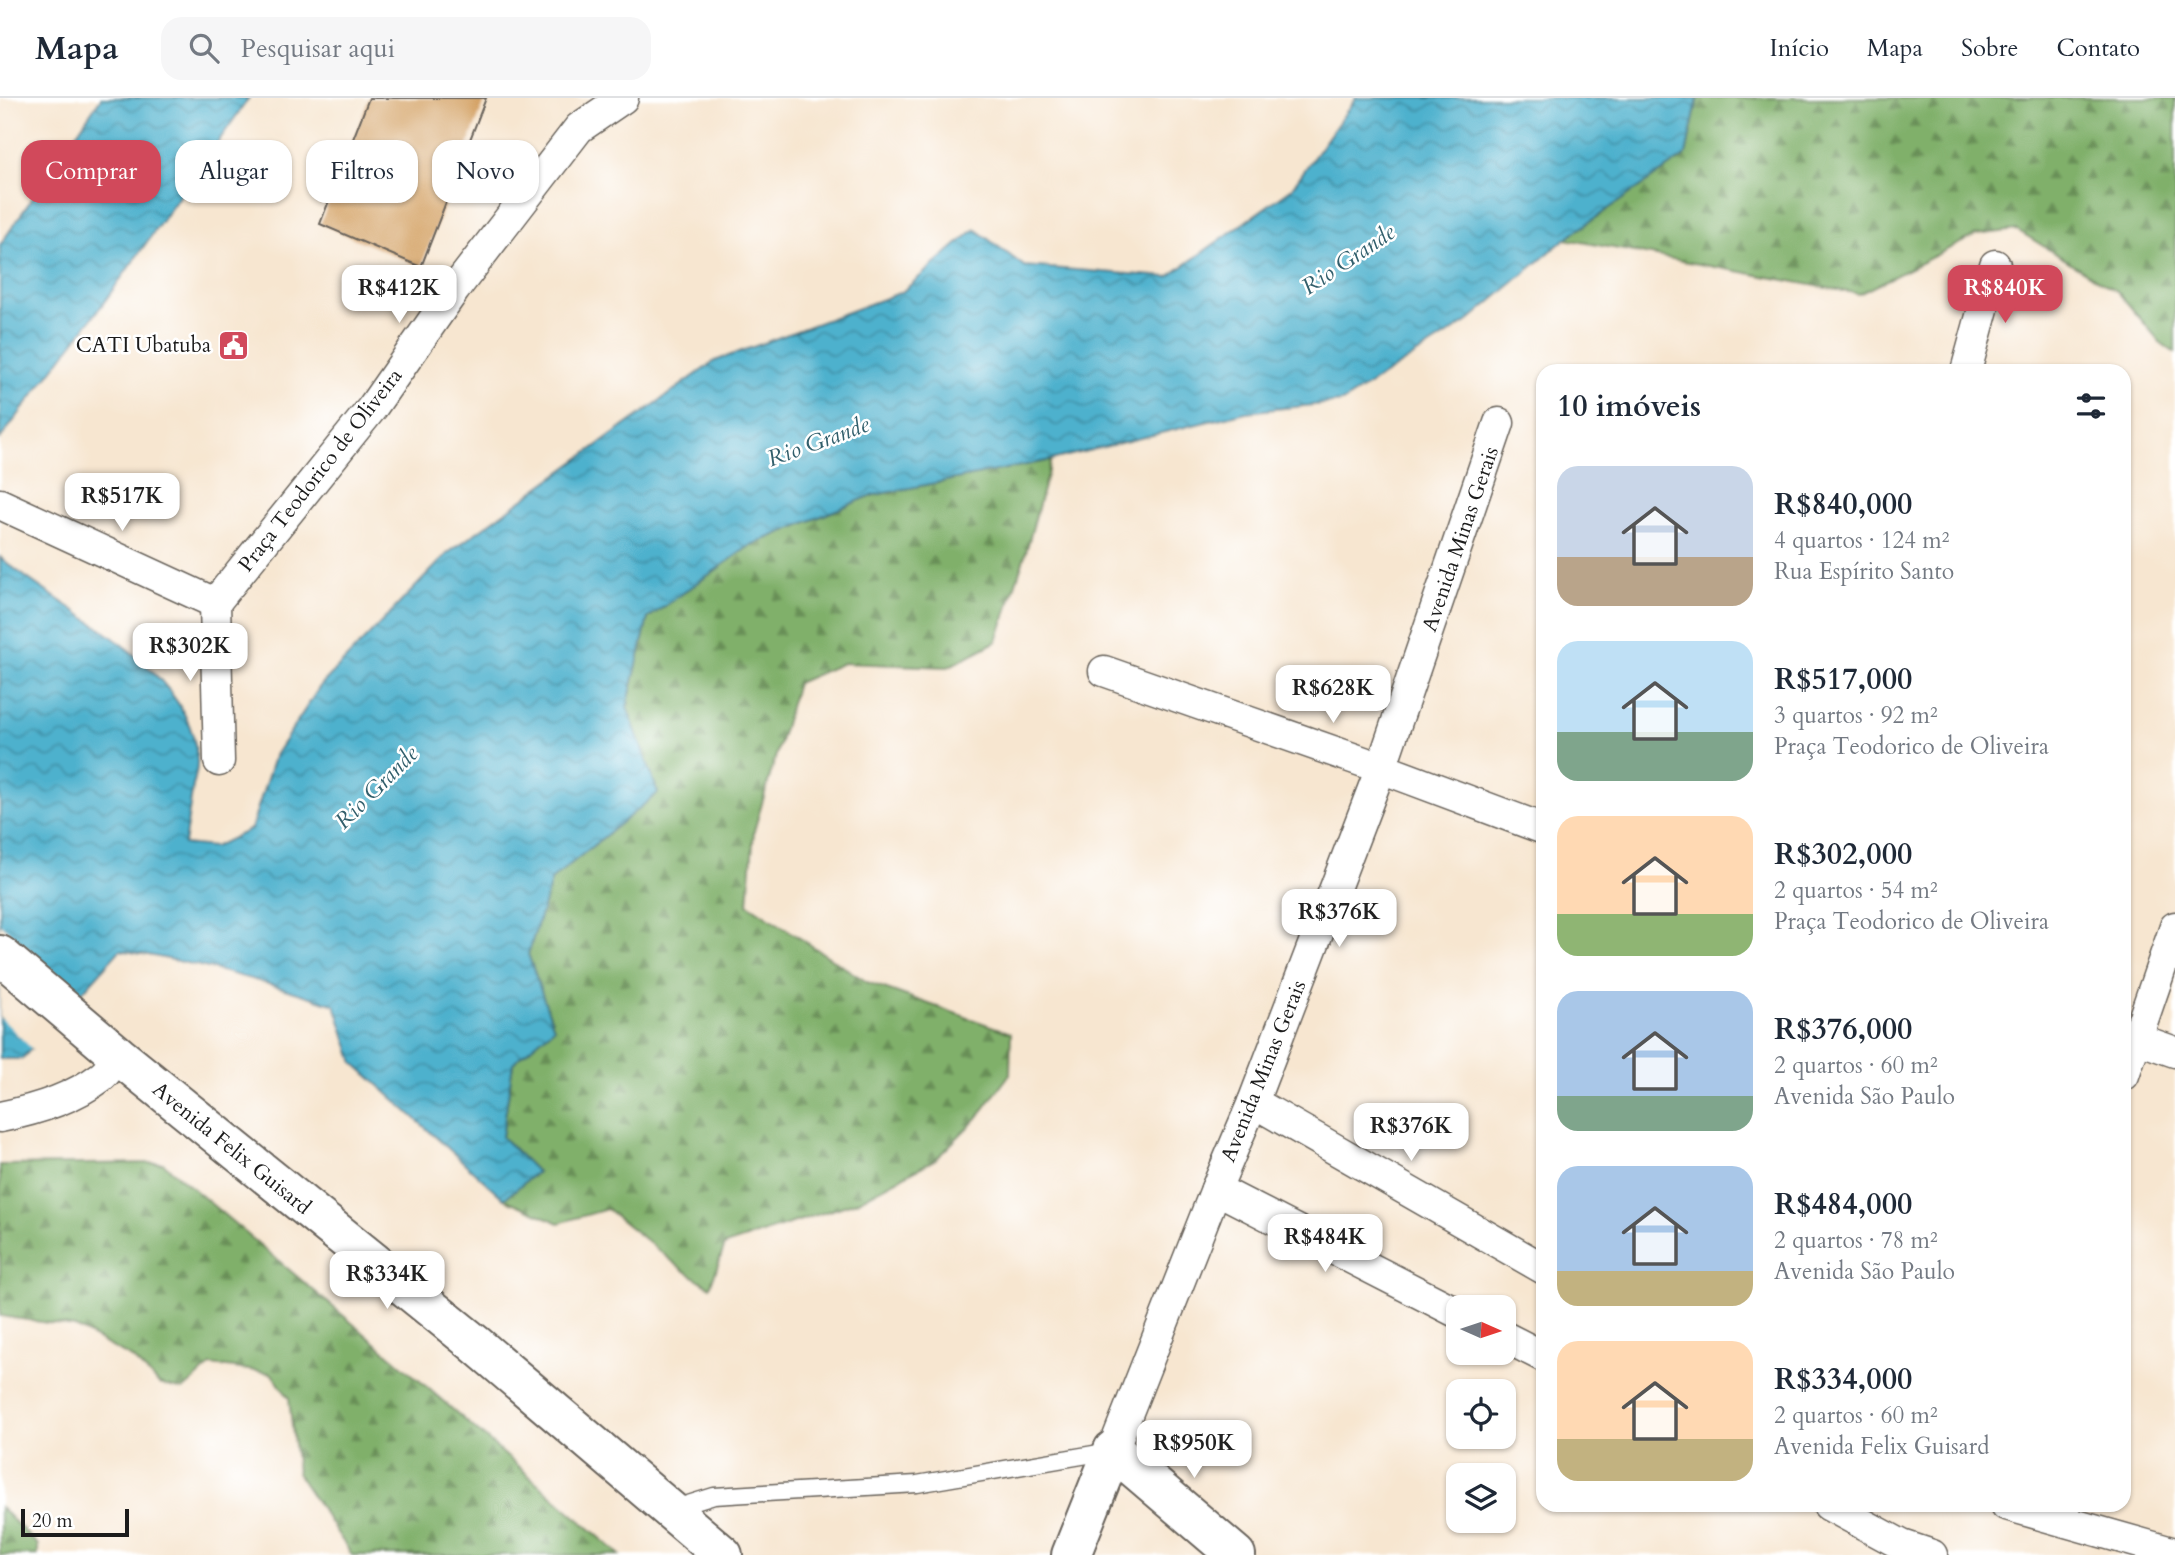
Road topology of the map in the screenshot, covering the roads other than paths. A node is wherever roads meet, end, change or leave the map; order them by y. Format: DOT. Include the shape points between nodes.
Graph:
graph roads {
  1 [pos="623,98"];
  2 [pos="1995,265"];
  3 [pos="1968,364"];
  4 [pos="1499,423"];
  5 [pos="4,506"];
  6 [pos="215,603"];
  7 [pos="1104,671"];
  8 [pos="219,761"];
  9 [pos="1381,768"];
  10 [pos="1536,826"];
  11 [pos="2175,927"];
  12 [pos="0,955"];
  13 [pos="2131,1034"];
  14 [pos="2131,1036"];
  15 [pos="2175,1052"];
  16 [pos="119,1056"];
  17 [pos="1253,1102"];
  18 [pos="0,1117"];
  19 [pos="1216,1189"];
  20 [pos="1536,1264"];
  21 [pos="1446,1307"];
  22 [pos="1516,1343"];
  23 [pos="1536,1353"];
  24 [pos="1113,1450"];
  25 [pos="670,1510"];
  26 [pos="1841,1512"];
  27 [pos="2031,1512"];
  28 [pos="2175,1553"];
  29 [pos="723,1555"];
  30 [pos="1071,1555"];
  31 [pos="1236,1555"];
  32 [pos="1932,1555"];
  1 -- 6 [label="street, Praça Teodorico de Oliveira" via="579,128 455,289 372,408"];
  2 -- 3 [label="street"];
  4 -- 9 [label="street, Avenida Minas Gerais"];
  5 -- 6 [label="street"];
  6 -- 8 [label="street"];
  7 -- 9 [label="street"];
  9 -- 10 [label="street"];
  9 -- 17 [label="street, Avenida Minas Gerais"];
  11 -- 13 [label="street"];
  12 -- 16 [label="main road, Avenida Felix Guisard"];
  14 -- 15 [label="street"];
  16 -- 18 [label="street" via="103,1076 66,1098"];
  16 -- 25 [label="main road, Avenida Felix Guisard" via="474,1343"];
  17 -- 19 [label="street, Avenida Minas Gerais"];
  17 -- 20 [label="street"];
  19 -- 21 [label="street"];
  19 -- 24 [label="street, Avenida Minas Gerais"];
  22 -- 23 [label="street"];
  24 -- 25 [label="lane" via="917,1484 714,1496"];
  24 -- 30 [label="main road, Avenida Minas Gerais"];
  24 -- 31 [label="main road"];
  25 -- 29 [label="main road, Avenida Felix Guisard"];
  26 -- 32 [label="street" via="1902,1545"];
  27 -- 28 [label="street"];
}
